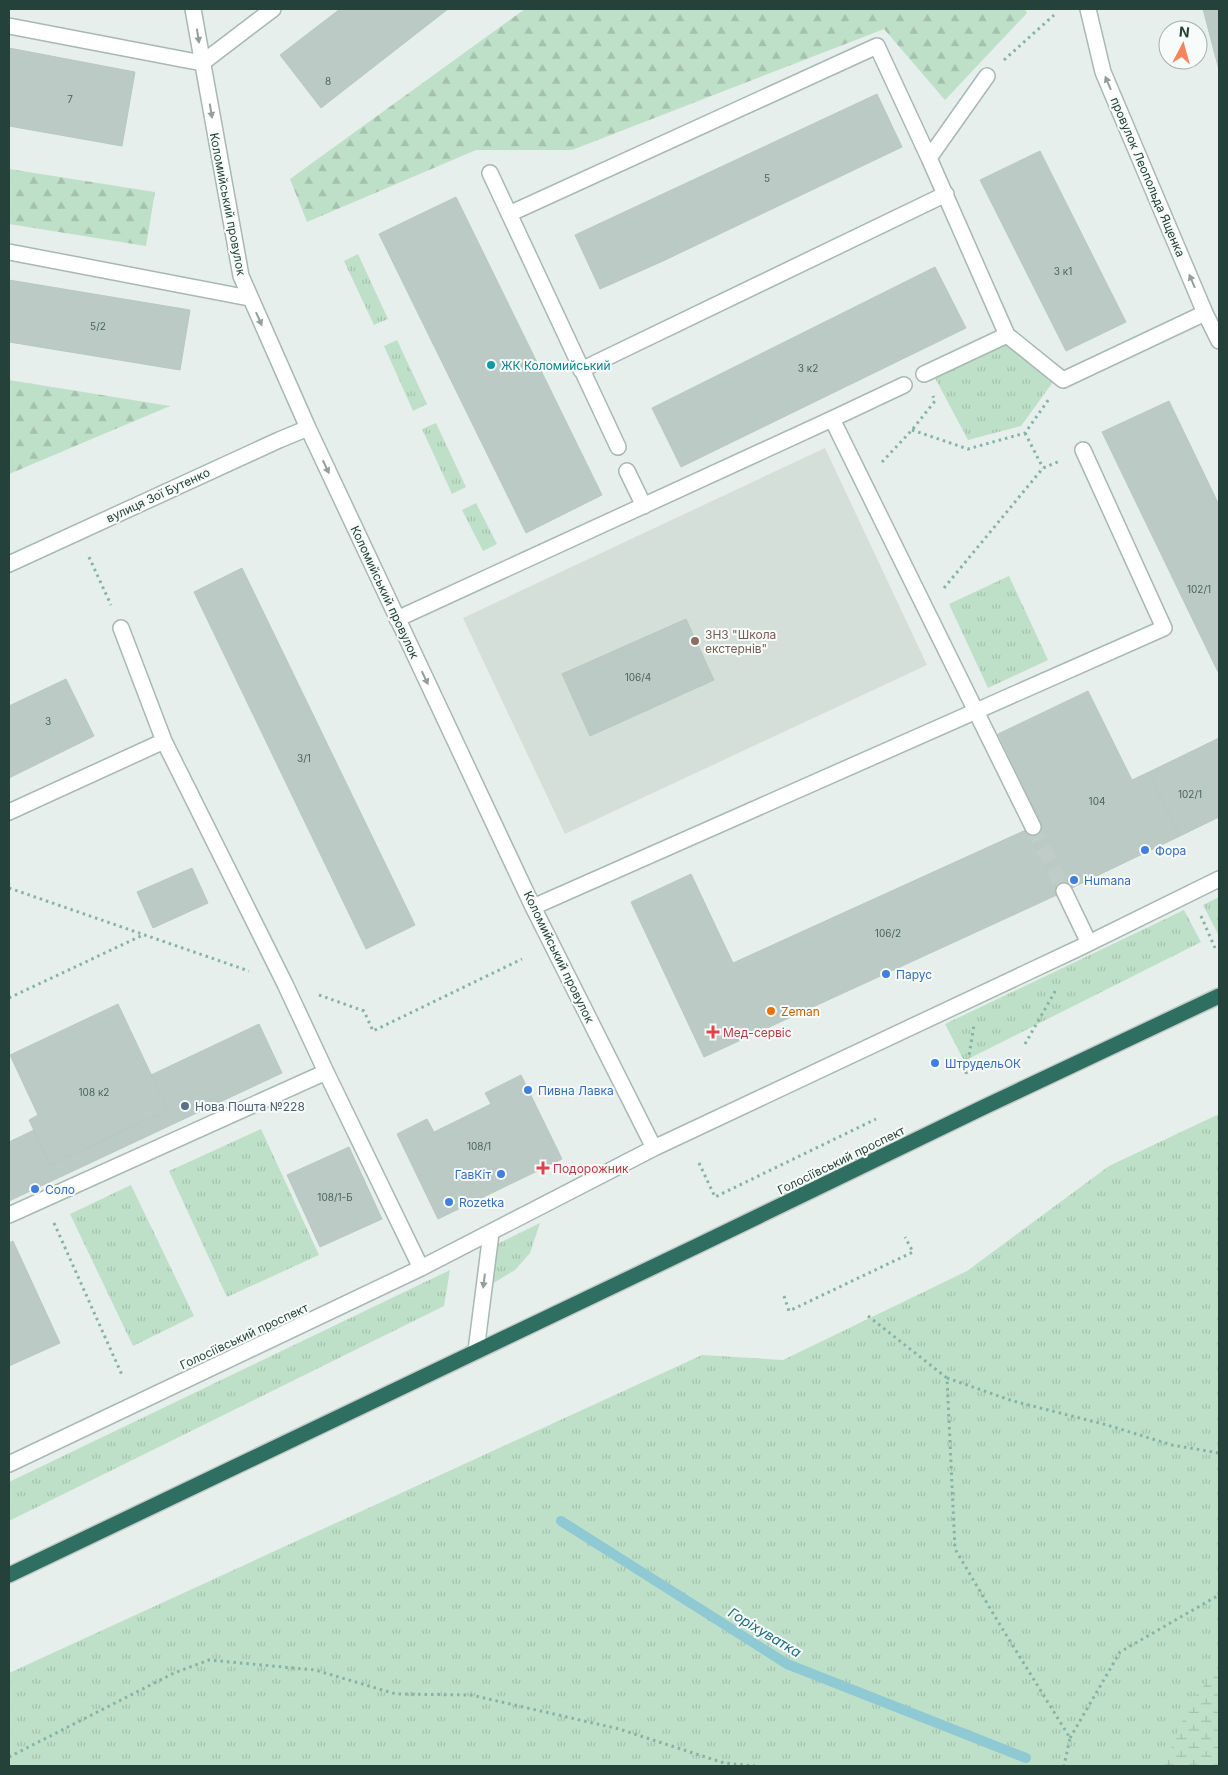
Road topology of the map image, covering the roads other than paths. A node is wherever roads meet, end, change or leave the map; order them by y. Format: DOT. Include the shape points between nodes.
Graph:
graph roads {
  1 [pos="193,9"];
  2 [pos="273,9"];
  3 [pos="1088,9"];
  4 [pos="9,26"];
  5 [pos="202,63"];
  6 [pos="987,76"];
  7 [pos="929,158"];
  8 [pos="490,173"];
  9 [pos="946,194"];
  10 [pos="509,214"];
  11 [pos="9,252"];
  12 [pos="249,298"];
  13 [pos="1205,313"];
  14 [pos="1218,334"];
  15 [pos="1007,335"];
  16 [pos="581,370"];
  17 [pos="924,374"];
  18 [pos="904,385"];
  19 [pos="832,419"];
  20 [pos="308,428"];
  21 [pos="618,446"];
  22 [pos="1083,450"];
  23 [pos="628,471"];
  24 [pos="644,506"];
  25 [pos="9,564"];
  26 [pos="397,619"];
  27 [pos="121,628"];
  28 [pos="975,710"];
  29 [pos="164,741"];
  30 [pos="9,812"];
  31 [pos="1033,827"];
  32 [pos="1219,879"];
  33 [pos="1064,892"];
  34 [pos="533,907"];
  35 [pos="1084,946"];
  36 [pos="1219,996"];
  37 [pos="326,1072"];
  38 [pos="654,1148"];
  39 [pos="9,1215"];
  40 [pos="490,1232"];
  41 [pos="422,1268"];
  42 [pos="476,1351"];
  43 [pos="9,1464"];
  44 [pos="9,1575"];
  1 -- 5 [label="street, Коломийський провулок, one-way"];
  2 -- 5 [label="street"];
  13 -- 3 [label="street, провулок Леопольда Ященка, one-way" via="1104,72"];
  4 -- 5 [label="street"];
  5 -- 12 [label="street, Коломийський провулок, one-way" via="241,276"];
  6 -- 7 [label="street"];
  7 -- 9 [label="street"];
  7 -- 10 [label="street" via="877,46"];
  8 -- 10 [label="street"];
  9 -- 15 [label="street"];
  9 -- 16 [label="street"];
  10 -- 16 [label="street"];
  11 -- 12 [label="street"];
  12 -- 20 [label="street, Коломийський провулок, one-way"];
  13 -- 14 [label="street, провулок Леопольда Ященка"];
  13 -- 15 [label="street" via="1063,380"];
  15 -- 17 [label="street"];
  16 -- 21 [label="street"];
  18 -- 19 [label="street"];
  19 -- 24 [label="street"];
  19 -- 28 [label="street"];
  20 -- 25 [label="street, вулиця Зої Бутенко"];
  20 -- 26 [label="street, Коломийський провулок, one-way"];
  22 -- 28 [label="street" via="1164,628"];
  23 -- 24 [label="street"];
  24 -- 26 [label="street"];
  26 -- 34 [label="street, Коломийський провулок, one-way"];
  27 -- 29 [label="street"];
  28 -- 31 [label="street"];
  28 -- 34 [label="street"];
  29 -- 30 [label="street"];
  29 -- 37 [label="street"];
  32 -- 35 [label="street, Голосіївський проспект"];
  33 -- 35 [label="street"];
  34 -- 38 [label="street, Коломийський провулок"];
  35 -- 38 [label="street, Голосіївський проспект"];
  36 -- 42 [label="highway, Голосіївський проспект"];
  37 -- 39 [label="street"];
  37 -- 41 [label="street"];
  38 -- 40 [label="street, Голосіївський проспект"];
  40 -- 41 [label="street, Голосіївський проспект"];
  40 -- 42 [label="street, one-way"];
  41 -- 43 [label="street, Голосіївський проспект"];
  42 -- 44 [label="highway, Голосіївський проспект"];
}
